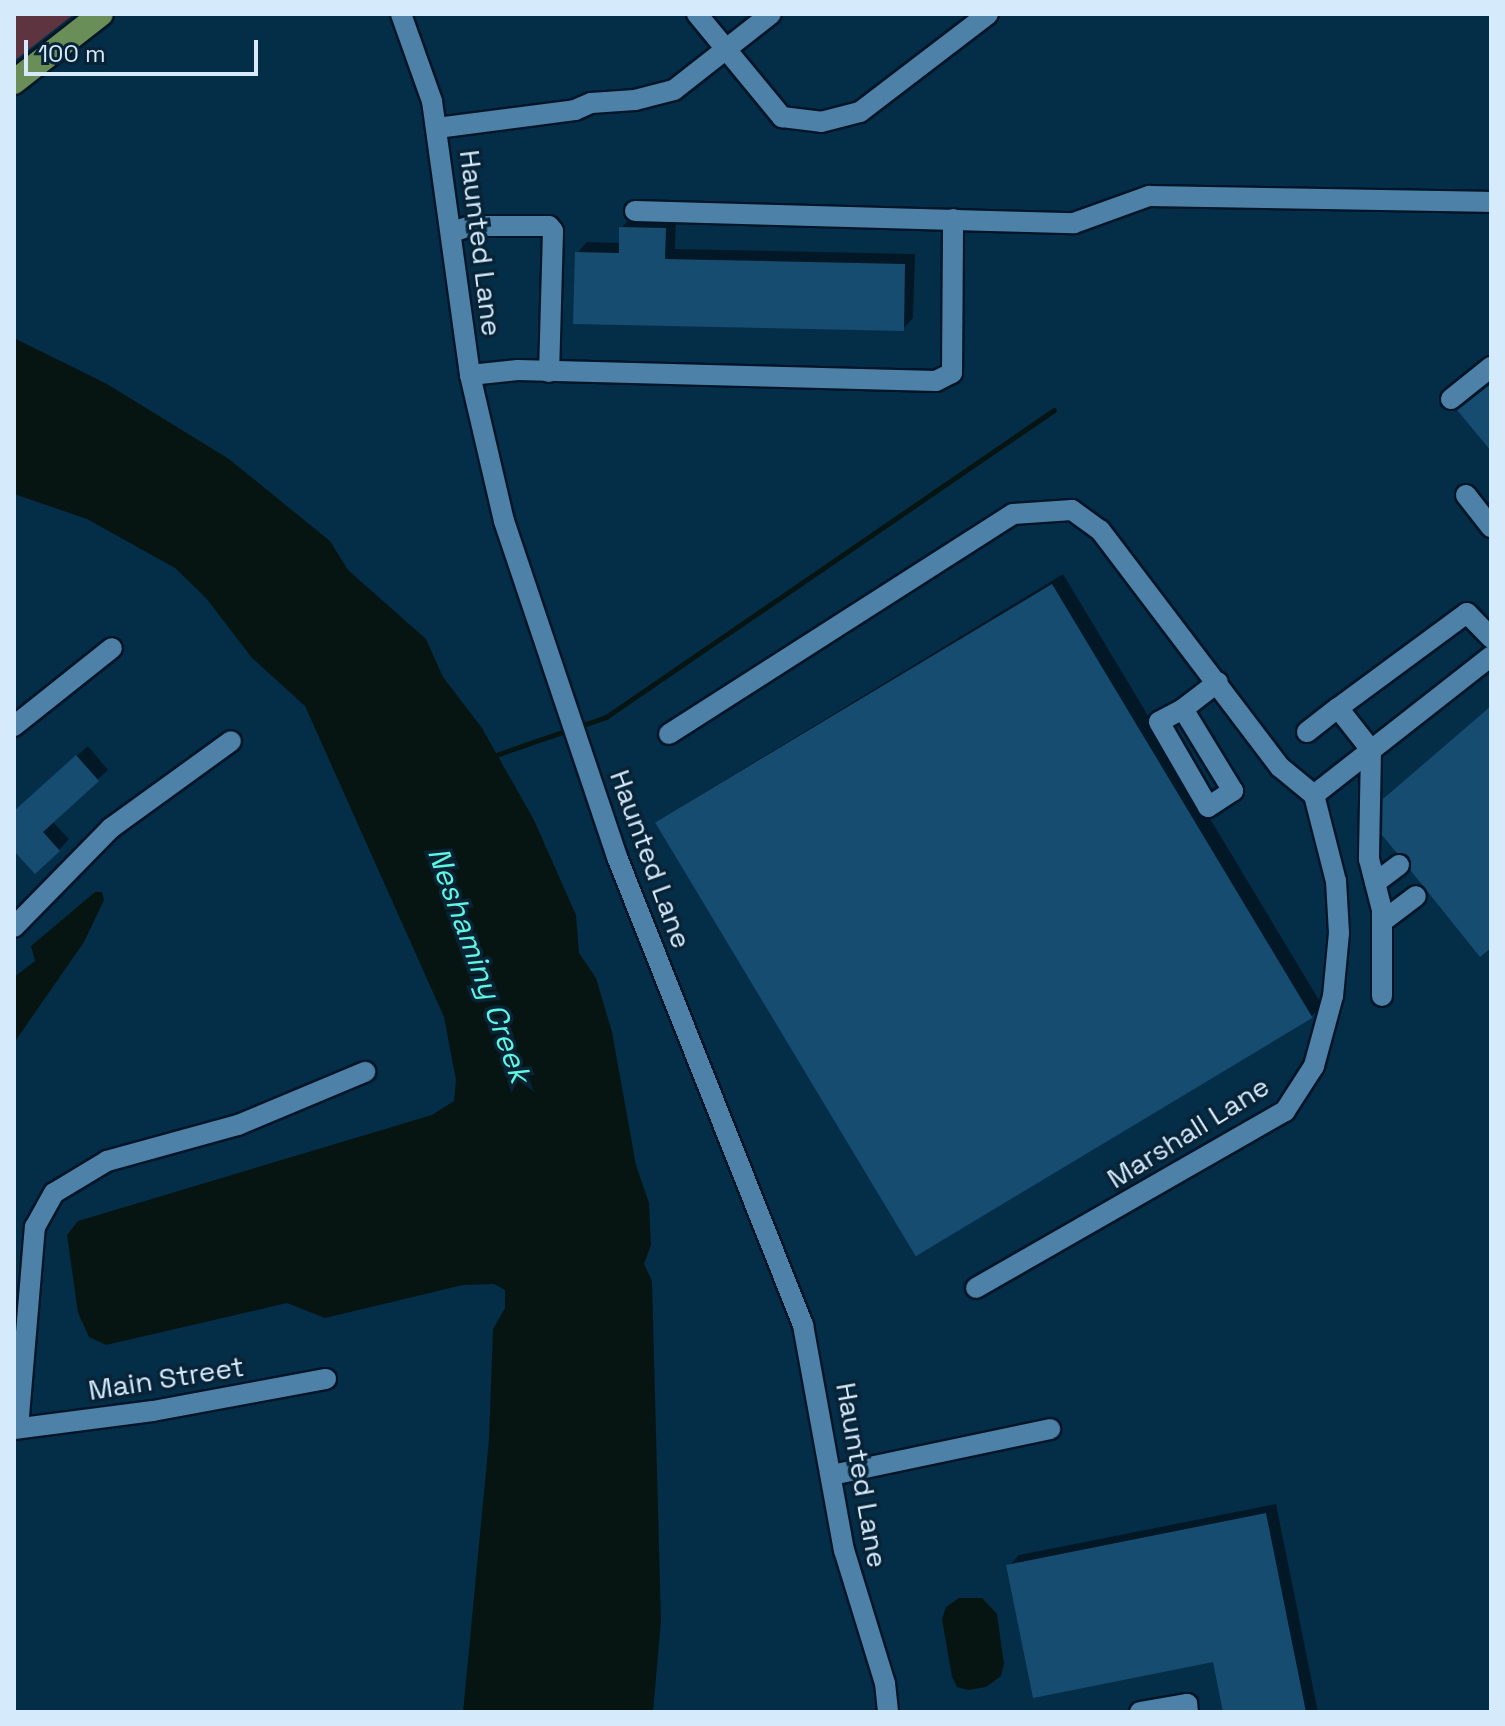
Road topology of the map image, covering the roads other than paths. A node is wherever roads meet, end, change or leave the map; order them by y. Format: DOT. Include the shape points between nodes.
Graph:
graph roads {
  1 [pos="101,14"];
  2 [pos="401,14"];
  3 [pos="697,14"];
  4 [pos="771,14"];
  5 [pos="988,14"];
  6 [pos="725,51"];
  7 [pos="14,82"];
  8 [pos="436,123"];
  9 [pos="1491,202"];
  10 [pos="635,211"];
  11 [pos="953,219"];
  12 [pos="452,232"];
  13 [pos="1491,367"];
  14 [pos="549,372"];
  15 [pos="470,375"];
  16 [pos="1451,399"];
  17 [pos="1466,495"];
  18 [pos="1491,527"];
  19 [pos="1491,638"];
  20 [pos="112,648"];
  21 [pos="1491,656"];
  22 [pos="1218,682"];
  23 [pos="1338,708"];
  24 [pos="1183,709"];
  25 [pos="14,726"];
  26 [pos="1307,732"];
  27 [pos="669,734"];
  28 [pos="231,741"];
  29 [pos="1371,750"];
  30 [pos="1314,795"];
  31 [pos="1399,865"];
  32 [pos="1375,883"];
  33 [pos="1416,896"];
  34 [pos="1383,921"];
  35 [pos="14,927"];
  36 [pos="1382,996"];
  37 [pos="365,1072"];
  38 [pos="976,1288"];
  39 [pos="326,1379"];
  40 [pos="16,1429"];
  41 [pos="1050,1429"];
  42 [pos="832,1475"];
  43 [pos="888,1712"];
  44 [pos="1140,1712"];
  45 [pos="1188,1712"];
  1 -- 7 [label="main road"];
  2 -- 8 [label="street, Haunted Lane"];
  3 -- 6 [label="street"];
  4 -- 6 [label="street"];
  5 -- 6 [label="street" via="860,112 821,122 782,117"];
  6 -- 8 [label="street" via="674,90 635,100 591,103 579,97"];
  8 -- 12 [label="street, Haunted Lane"];
  9 -- 11 [label="street" via="1149,196 1074,223"];
  10 -- 11 [label="street"];
  11 -- 14 [label="street" via="952,373 936,381"];
  12 -- 14 [label="street" via="471,226 549,226 553,231"];
  12 -- 15 [label="street, Haunted Lane"];
  13 -- 16 [label="street"];
  14 -- 15 [label="street"];
  15 -- 42 [label="street, Haunted Lane" via="504,521 617,857 803,1325"];
  17 -- 18 [label="street"];
  19 -- 23 [label="street" via="1467,613"];
  20 -- 25 [label="street"];
  21 -- 29 [label="street"];
  22 -- 24 [label="street"];
  22 -- 27 [label="street" via="1085,517 1072,510 1026,510"];
  22 -- 30 [label="street" via="1280,767"];
  23 -- 26 [label="street"];
  23 -- 29 [label="street"];
  24 -- 24 [label="street" via="1233,791 1208,807 1159,722"];
  28 -- 35 [label="street" via="111,828"];
  29 -- 30 [label="street"];
  29 -- 32 [label="street" via="1367,818"];
  30 -- 38 [label="street, Marshall Lane" via="1336,881 1339,933 1333,996 1314,1066 1285,1111"];
  31 -- 32 [label="street"];
  32 -- 34 [label="street"];
  33 -- 34 [label="street"];
  34 -- 36 [label="street"];
  37 -- 40 [label="street" via="238,1125 107,1161 54,1193 35,1227"];
  39 -- 40 [label="street, Main Street" via="153,1411"];
  41 -- 42 [label="street"];
  42 -- 43 [label="street, Haunted Lane" via="844,1550 885,1683"];
  44 -- 45 [label="street" via="1187,1704"];
}
